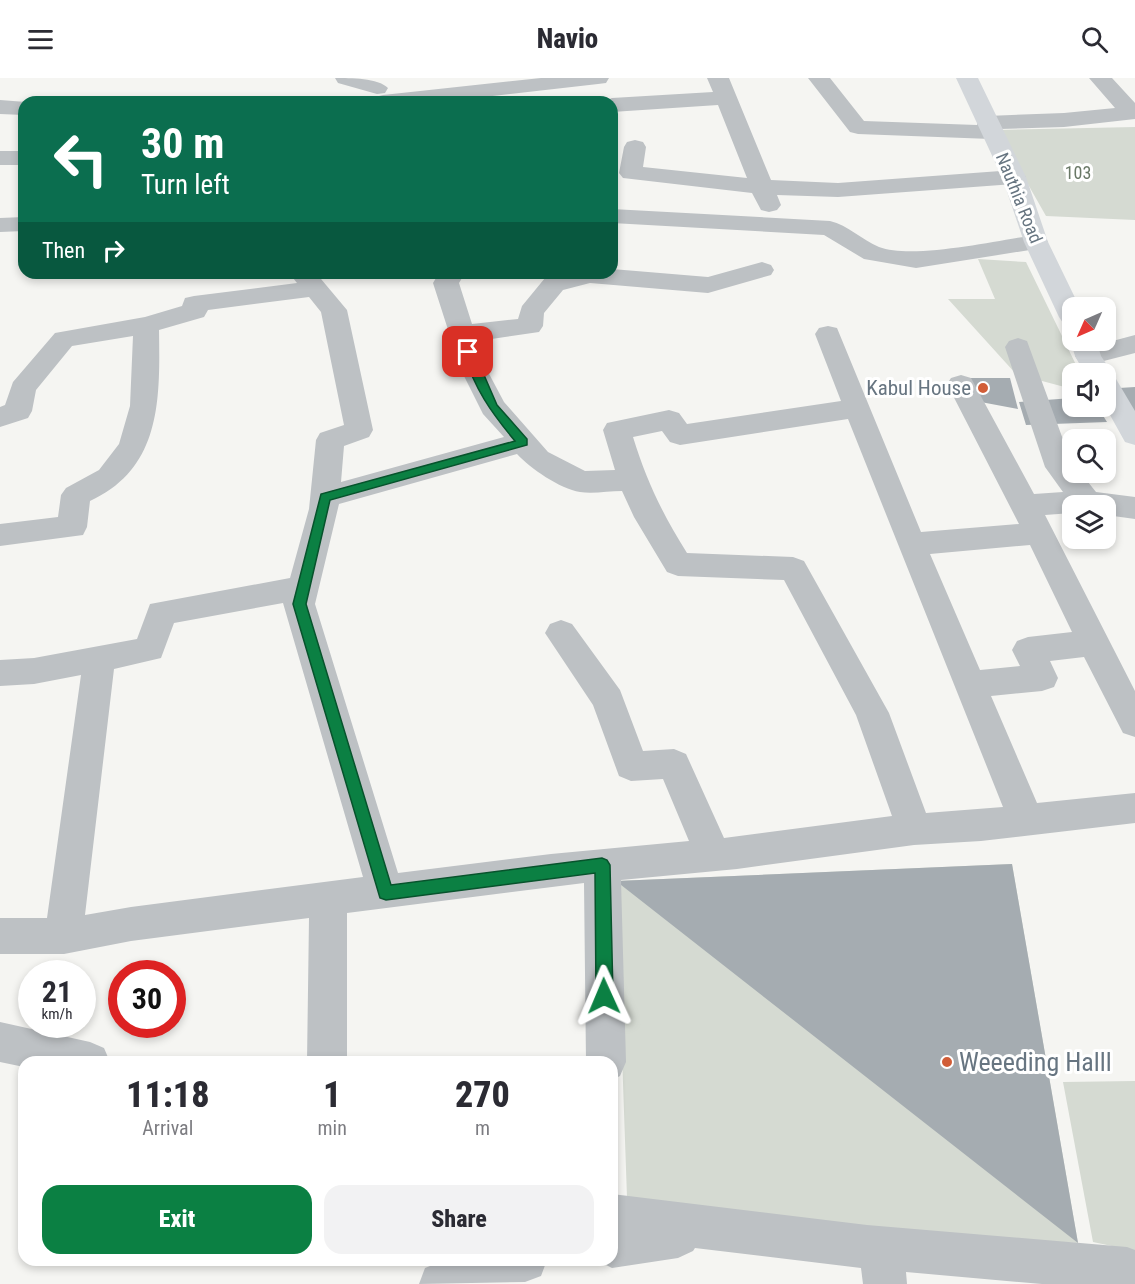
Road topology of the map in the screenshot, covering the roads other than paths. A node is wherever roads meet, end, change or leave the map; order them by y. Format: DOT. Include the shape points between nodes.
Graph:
graph roads {
  1 [pos="346,78"];
  2 [pos="598,78"];
  3 [pos="819,78"];
  4 [pos="967,78"];
  5 [pos="1100,78"];
  6 [pos="495,84"];
  7 [pos="722,88"];
  8 [pos="378,92"];
  9 [pos="618,104"];
  10 [pos="0,107"];
  11 [pos="18,108"];
  12 [pos="1134,113"];
  13 [pos="989,128"];
  14 [pos="634,147"];
  15 [pos="0,158"];
  16 [pos="18,158"];
  17 [pos="1014,177"];
  18 [pos="762,187"];
  19 [pos="618,216"];
  20 [pos="18,224"];
  21 [pos="0,225"];
  22 [pos="777,226"];
  23 [pos="1036,242"];
  24 [pos="762,270"];
  25 [pos="618,277"];
  26 [pos="448,279"];
  27 [pos="574,279"];
  28 [pos="308,281"];
  29 [pos="1062,297"];
  30 [pos="146,325"];
  31 [pos="462,334"];
  32 [pos="828,334"];
  33 [pos="1116,334"];
  34 [pos="1135,334"];
  35 [pos="1135,344"];
  36 [pos="1018,347"];
  37 [pos="1090,357"];
  38 [pos="961,384"];
  39 [pos="1116,402"];
  40 [pos="858,408"];
  41 [pos="0,417"];
  42 [pos="1135,435"];
  43 [pos="523,442"];
  44 [pos="632,480"];
  45 [pos="1082,495"];
  46 [pos="325,497"];
  47 [pos="1062,503"];
  48 [pos="1025,505"];
  49 [pos="1116,505"];
  50 [pos="1135,508"];
  51 [pos="1039,533"];
  52 [pos="0,535"];
  53 [pos="911,544"];
  54 [pos="303,588"];
  55 [pos="561,633"];
  56 [pos="1093,643"];
  57 [pos="99,659"];
  58 [pos="0,673"];
  59 [pos="969,684"];
  60 [pos="1135,723"];
  61 [pos="1135,808"];
  62 [pos="1026,820"];
  63 [pos="914,829"];
  64 [pos="713,855"];
  65 [pos="602,865"];
  66 [pos="386,893"];
  67 [pos="328,900"];
  68 [pos="0,936"];
  69 [pos="64,936"];
  70 [pos="0,1042"];
  71 [pos="63,1056"];
  72 [pos="327,1056"];
  73 [pos="606,1056"];
  74 [pos="618,1217"];
  75 [pos="718,1229"];
  76 [pos="618,1245"];
  77 [pos="485,1266"];
  78 [pos="883,1266"];
  79 [pos="1135,1272"];
  80 [pos="441,1284"];
  1 -- 8 [label="street"];
  2 -- 6 [label="street"];
  3 -- 13 [label="street" via="858,127"];
  4 -- 13 [label="main road, Nauthia Road"];
  5 -- 12 [label="street"];
  6 -- 8 [label="street"];
  7 -- 9 [label="street"];
  7 -- 18 [label="street"];
  10 -- 11 [label="street"];
  12 -- 13 [label="street"];
  13 -- 17 [label="main road, Nauthia Road"];
  14 -- 18 [label="street" via="631,173"];
  15 -- 16 [label="street"];
  17 -- 18 [label="street" via="838,189"];
  17 -- 23 [label="main road, Nauthia Road"];
  18 -- 22 [label="street"];
  19 -- 22 [label="street"];
  20 -- 21 [label="street"];
  22 -- 23 [label="street" via="830,228 873,254 916,260"];
  23 -- 29 [label="main road, Nauthia Road"];
  24 -- 25 [label="street" via="708,285"];
  26 -- 31 [label="street" via="446,283"];
  27 -- 31 [label="street" via="554,284 531,312 530,326"];
  28 -- 30 [label="street" via="194,304 195,311"];
  28 -- 46 [label="street" via="334,310 359,430 330,440"];
  30 -- 41 [label="street" via="64,339 23,388 18,411"];
  30 -- 52 [label="street" via="146,406 130,453 107,479 76,495 72,526"];
  31 -- 43 [label="street" via="474,370 493,407"];
  32 -- 40 [label="street"];
  33 -- 34 [label="street"];
  35 -- 37 [label="street"];
  36 -- 45 [label="street" via="1059,467"];
  38 -- 48 [label="street"];
  39 -- 42 [label="main road"];
  40 -- 44 [label="street" via="680,435 669,420 617,430"];
  40 -- 53 [label="street"];
  43 -- 44 [label="street" via="538,459 581,482"];
  43 -- 46 [label="street"];
  44 -- 63 [label="street" via="649,518 678,564 793,570 872,713"];
  46 -- 54 [label="street"];
  47 -- 48 [label="street"];
  48 -- 51 [label="street"];
  49 -- 50 [label="street"];
  51 -- 53 [label="street"];
  51 -- 56 [label="street"];
  53 -- 59 [label="street"];
  54 -- 57 [label="street" via="161,613 150,649"];
  54 -- 66 [label="street" via="299,604"];
  55 -- 64 [label="street" via="608,700 631,766 674,764"];
  56 -- 59 [label="street" via="1028,650 1042,678"];
  56 -- 60 [label="street"];
  57 -- 58 [label="street"];
  57 -- 69 [label="street"];
  59 -- 62 [label="street"];
  61 -- 62 [label="street"];
  62 -- 63 [label="street"];
  63 -- 64 [label="street"];
  64 -- 65 [label="street"];
  65 -- 66 [label="street"];
  65 -- 73 [label="street"];
  66 -- 67 [label="street"];
  67 -- 69 [label="street"];
  67 -- 72 [label="street"];
  68 -- 69 [label="street"];
  70 -- 71 [label="street"];
  74 -- 75 [label="street"];
  75 -- 76 [label="street"];
  75 -- 78 [label="street"];
  77 -- 80 [label="street"];
  78 -- 79 [label="street"];
}
